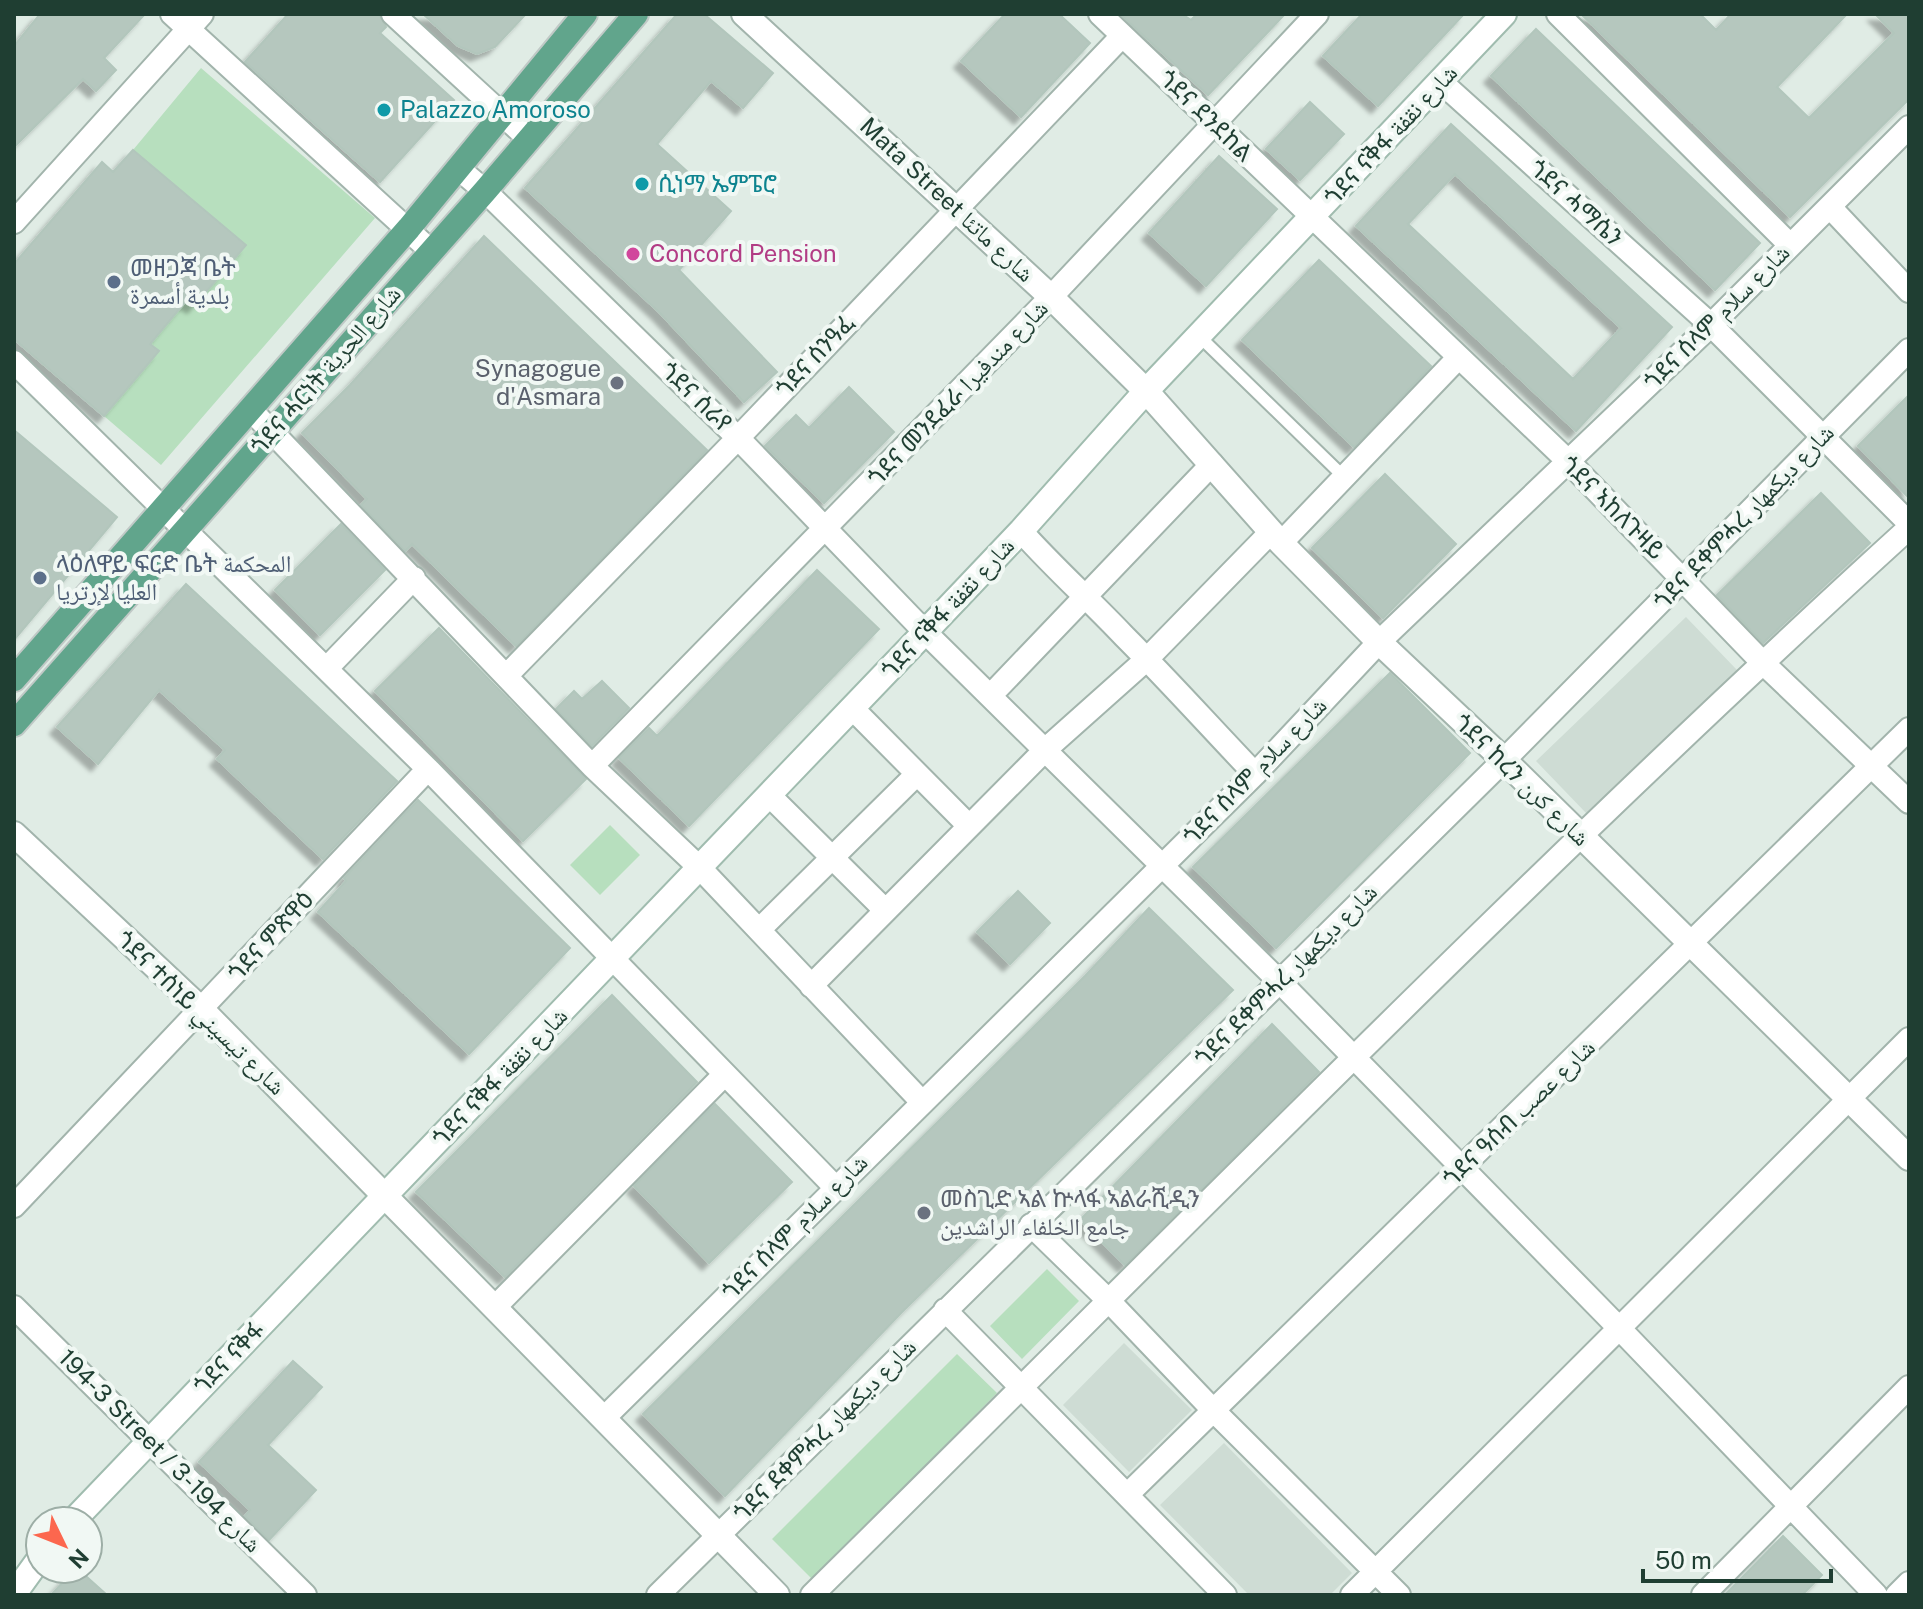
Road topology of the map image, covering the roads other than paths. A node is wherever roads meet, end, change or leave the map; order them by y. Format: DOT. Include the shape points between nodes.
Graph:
graph roads {
  1 [pos="172,14"];
  2 [pos="393,14"];
  3 [pos="585,14"];
  4 [pos="636,14"];
  5 [pos="744,14"];
  6 [pos="1100,14"];
  7 [pos="1317,14"];
  8 [pos="1504,14"];
  9 [pos="1558,14"];
  10 [pos="195,22"];
  11 [pos="1122,36"];
  12 [pos="1441,82"];
  13 [pos="503,116"];
  14 [pos="1214,122"];
  15 [pos="1909,127"];
  16 [pos="529,139"];
  17 [pos="459,169"];
  18 [pos="485,191"];
  19 [pos="1830,207"];
  20 [pos="956,208"];
  21 [pos="1312,218"];
  22 [pos="14,222"];
  23 [pos="409,228"];
  24 [pos="1790,245"];
  25 [pos="431,251"];
  26 [pos="1909,291"];
  27 [pos="1051,297"];
  28 [pos="1711,325"];
  29 [pos="1199,336"];
  30 [pos="1909,350"];
  31 [pos="1459,357"];
  32 [pos="14,362"];
  33 [pos="1146,391"];
  34 [pos="250,409"];
  35 [pos="273,431"];
  36 [pos="1823,436"];
  37 [pos="738,438"];
  38 [pos="1569,462"];
  39 [pos="1212,464"];
  40 [pos="1343,476"];
  41 [pos="164,507"];
  42 [pos="1909,526"];
  43 [pos="824,529"];
  44 [pos="185,530"];
  45 [pos="1021,531"];
  46 [pos="1276,538"];
  47 [pos="414,578"];
  48 [pos="1684,580"];
  49 [pos="1087,597"];
  50 [pos="925,632"];
  51 [pos="1379,642"];
  52 [pos="1147,659"];
  53 [pos="1762,662"];
  54 [pos="327,668"];
  55 [pos="507,675"];
  56 [pos="14,679"];
  57 [pos="991,695"];
  58 [pos="853,709"];
  59 [pos="14,724"];
  60 [pos="1909,729"];
  61 [pos="1046,749"];
  62 [pos="1504,760"];
  63 [pos="1872,765"];
  64 [pos="592,766"];
  65 [pos="428,769"];
  66 [pos="1255,774"];
  67 [pos="916,775"];
  68 [pos="769,795"];
  69 [pos="1909,802"];
  70 [pos="969,826"];
  71 [pos="14,834"];
  72 [pos="1580,835"];
  73 [pos="832,860"];
  74 [pos="1162,866"];
  75 [pos="700,868"];
  76 [pos="885,910"];
  77 [pos="759,930"];
  78 [pos="1691,945"];
  79 [pos="613,959"];
  80 [pos="1280,982"];
  81 [pos="811,986"];
  82 [pos="202,1010"];
  83 [pos="1909,1039"];
  84 [pos="1353,1056"];
  85 [pos="725,1074"];
  86 [pos="1848,1100"];
  87 [pos="922,1102"];
  88 [pos="1909,1158"];
  89 [pos="1462,1168"];
  90 [pos="835,1187"];
  91 [pos="385,1196"];
  92 [pos="14,1206"];
  93 [pos="1031,1225"];
  94 [pos="1108,1300"];
  95 [pos="14,1307"];
  96 [pos="495,1307"];
  97 [pos="945,1310"];
  98 [pos="1620,1329"];
  99 [pos="1909,1387"];
  100 [pos="1021,1389"];
  101 [pos="1213,1410"];
  102 [pos="604,1418"];
  103 [pos="150,1440"];
  104 [pos="1127,1495"];
  105 [pos="88,1505"];
  106 [pos="1790,1506"];
  107 [pos="719,1534"];
  108 [pos="1376,1571"];
  109 [pos="1909,1583"];
  110 [pos="305,1595"];
  111 [pos="658,1595"];
  112 [pos="777,1595"];
  113 [pos="812,1595"];
  114 [pos="1225,1595"];
  115 [pos="1352,1595"];
  116 [pos="1399,1595"];
  117 [pos="1703,1595"];
  118 [pos="1876,1595"];
  119 [pos="1897,1595"];
  1 -- 10 [label="street"];
  2 -- 13 [label="street"];
  3 -- 13 [label="main road, ጎደና ሓርነት شارع الحرية"];
  4 -- 16 [label="main road, ጎደና ሓርነት شارع الحرية"];
  5 -- 20 [label="street, Mata Street شارع ماتئا"];
  6 -- 11 [label="street, ጎደና ደንደከል"];
  7 -- 14 [label="street, ጎደና መንደፈራ شارع مندفيرا"];
  8 -- 12 [label="street, ጎደና ናቅፋ شارع نقفة"];
  9 -- 24 [label="street"];
  10 -- 22 [label="street"];
  10 -- 23 [label="street"];
  11 -- 14 [label="street, ጎደና ደንደከል"];
  11 -- 20 [label="street, ጎደና ሰንዓፈ"];
  12 -- 21 [label="street, ጎደና ናቅፋ شارع نقفة"];
  12 -- 28 [label="street, ጎደና ሓማሴን"];
  13 -- 16 [label="street"];
  13 -- 17 [label="main road, ጎደና ሓርነት شارع الحرية"];
  14 -- 21 [label="street, ጎደና ደንደከል"];
  14 -- 27 [label="street, ጎደና መንደፈራ شارع مندفيرا"];
  15 -- 19 [label="street, ጎደና ሰላም شارع سلام"];
  16 -- 18 [label="main road, ጎደና ሓርነት شارع الحرية"];
  17 -- 18 [label="street, ጎደና ሰራየ"];
  17 -- 23 [label="main road, ጎደና ሓርነት شارع الحرية"];
  18 -- 25 [label="main road, ጎደና ሓርነት شارع الحرية"];
  18 -- 37 [label="street, ጎደና ሰራየ"];
  19 -- 24 [label="street, ጎደና ሰላም شارع سلام"];
  19 -- 26 [label="street"];
  20 -- 27 [label="street, Mata Street شارع ماتئا"];
  20 -- 37 [label="street, ጎደና ሰንዓፈ"];
  21 -- 29 [label="street, ጎደና ናቅፋ شارع نقفة"];
  21 -- 31 [label="street, ጎደና ኣከለጉዛይ"];
  23 -- 25 [label="street"];
  23 -- 34 [label="main road, ጎደና ሓርነት شارع الحرية"];
  24 -- 28 [label="street, ጎደና ሰላም شارع سلام"];
  25 -- 35 [label="main road, ጎደና ሓርነት شارع الحرية"];
  27 -- 33 [label="street, Mata Street شارع ماتئا"];
  27 -- 43 [label="street, ጎደና መንደፈራ شارع مندفيرا"];
  28 -- 36 [label="street, ጎደና ሓማሴን"];
  28 -- 38 [label="street, ጎደና ሰላም شارع سلام"];
  29 -- 33 [label="street, ጎደና ናቅፋ شارع نقفة"];
  29 -- 40 [label="lane"];
  30 -- 36 [label="street, ጎደና ደቀምሓረ شارع ديكمهار"];
  31 -- 38 [label="street, ጎደና ኣከለጉዛይ"];
  31 -- 40 [label="street"];
  32 -- 41 [label="street"];
  33 -- 39 [label="street, ጎደና ከረን شارع كرن"];
  33 -- 45 [label="street, ጎደና ናቅፋ شارع نقفة"];
  34 -- 35 [label="street"];
  34 -- 41 [label="main road, ጎደና ሓርነት شارع الحرية"];
  35 -- 44 [label="main road, ጎደና ሓርነት شارع الحرية"];
  35 -- 47 [label="street"];
  36 -- 42 [label="street, ጎደና ሓማሴን"];
  36 -- 48 [label="street, ጎደና ደቀምሓረ شارع ديكمهار"];
  37 -- 43 [label="street, ጎደና ሰራየ"];
  37 -- 55 [label="street, ጎደና ሰንዓፈ"];
  38 -- 48 [label="street, ጎደና ኣከለጉዛይ"];
  38 -- 51 [label="street, ጎደና ሰላም شارع سلام"];
  39 -- 46 [label="street, ጎደና ከረን شارع كرن"];
  39 -- 49 [label="street"];
  40 -- 46 [label="street"];
  41 -- 44 [label="street"];
  41 -- 56 [label="main road, ጎደና ሓርነት شارع الحرية"];
  42 -- 53 [label="street"];
  43 -- 50 [label="street, ጎደና ሰራየ"];
  43 -- 64 [label="street, ጎደና መንደፈራ شارع مندفيرا"];
  44 -- 54 [label="street"];
  44 -- 59 [label="main road, ጎደና ሓርነት شارع الحرية"];
  45 -- 49 [label="street"];
  45 -- 50 [label="street, ጎደና ናቅፋ شارع نقفة"];
  46 -- 51 [label="street, ጎደና ከረን شارع كرن"];
  46 -- 52 [label="street"];
  47 -- 54 [label="street"];
  47 -- 55 [label="street"];
  48 -- 53 [label="street, ጎደና ኣከለጉዛይ"];
  48 -- 62 [label="street, ጎደና ደቀምሓረ شارع ديكمهار"];
  49 -- 52 [label="street"];
  49 -- 57 [label="street"];
  50 -- 57 [label="street, ጎደና ሰራየ"];
  50 -- 58 [label="street, ጎደና ናቅፋ شارع نقفة"];
  51 -- 62 [label="street, ጎደና ከረን شارع كرن"];
  51 -- 66 [label="street, ጎደና ሰላም شارع سلام"];
  52 -- 61 [label="street"];
  52 -- 66 [label="street"];
  53 -- 63 [label="street, ጎደና ኣከለጉዛይ"];
  53 -- 72 [label="street"];
  54 -- 65 [label="street"];
  55 -- 64 [label="street"];
  57 -- 61 [label="street, ጎደና ሰራየ"];
  58 -- 67 [label="street"];
  58 -- 68 [label="street, ጎደና ናቅፋ شارع نقفة"];
  60 -- 63 [label="street, ጎደና ዓሰብ شارع عصب"];
  61 -- 70 [label="street"];
  61 -- 74 [label="street, ጎደና ሰራየ"];
  62 -- 72 [label="street, ጎደና ከረን شارع كرن"];
  62 -- 80 [label="street, ጎደና ደቀምሓረ شارع ديكمهار"];
  63 -- 69 [label="street, ጎደና ኣከለጉዛይ"];
  63 -- 78 [label="street, ጎደና ዓሰብ شارع عصب"];
  64 -- 75 [label="street"];
  65 -- 79 [label="street"];
  65 -- 82 [label="street, ጎደና ምጽዋዕ"];
  66 -- 74 [label="street, ጎደና ሰላም شارع سلام"];
  67 -- 70 [label="street"];
  67 -- 73 [label="street"];
  68 -- 73 [label="street"];
  68 -- 75 [label="street, ጎደና ናቅፋ شارع نقفة"];
  70 -- 76 [label="street"];
  71 -- 82 [label="street, ጎደና ተሰነይ شارع تيسيني"];
  72 -- 78 [label="street, ጎደና ከረን شارع كرن"];
  72 -- 84 [label="street"];
  73 -- 76 [label="street"];
  73 -- 77 [label="street"];
  74 -- 80 [label="street, ጎደና ሰራየ"];
  74 -- 87 [label="street, ጎደና ሰላም شارع سلام"];
  75 -- 77 [label="street"];
  75 -- 79 [label="street, ጎደና ናቅፋ شارع نقفة"];
  76 -- 81 [label="street"];
  77 -- 81 [label="street"];
  78 -- 86 [label="street, ጎደና ከረን شارع كرن"];
  78 -- 89 [label="street, ጎደና ዓሰብ شارع عصب"];
  79 -- 85 [label="street"];
  79 -- 91 [label="street, ጎደና ናቅፋ شارع نقفة"];
  80 -- 84 [label="street, ጎደና ሰራየ"];
  80 -- 93 [label="street, ጎደና ደቀምሓረ شارع ديكمهار"];
  81 -- 87 [label="street"];
  82 -- 91 [label="street, ጎደና ተሰነይ شارع تيسيني"];
  82 -- 92 [label="street, ጎደና ምጽዋዕ"];
  83 -- 86 [label="street"];
  84 -- 89 [label="street, ጎደና ሰራየ"];
  84 -- 94 [label="street"];
  85 -- 90 [label="street"];
  85 -- 96 [label="street"];
  86 -- 88 [label="street, ጎደና ከረን شارع كرن"];
  86 -- 98 [label="street"];
  87 -- 90 [label="street, ጎደና ሰላም شارع سلام"];
  89 -- 98 [label="street, ጎደና ሰራየ"];
  89 -- 101 [label="street, ጎደና ዓሰብ شارع عصب"];
  90 -- 102 [label="street, ጎደና ሰላም شارع سلام"];
  91 -- 96 [label="street, ጎደና ተሰነይ شارع تيسيني"];
  91 -- 103 [label="street, ጎደና ናቅፋ"];
  93 -- 94 [label="street"];
  93 -- 97 [label="street, ጎደና ደቀምሓረ شارع ديكمهار"];
  94 -- 100 [label="street"];
  94 -- 101 [label="street"];
  95 -- 103 [label="street, 194-3 Street / شارع 194-3"];
  96 -- 102 [label="street, ጎደና ተሰነይ شارع تيسيني"];
  97 -- 100 [label="street"];
  97 -- 107 [label="street, ጎደና ደቀምሓረ شارع ديكمهار"];
  98 -- 106 [label="street, ጎደና ሰራየ"];
  98 -- 108 [label="street"];
  99 -- 106 [label="street"];
  100 -- 104 [label="street"];
  100 -- 113 [label="street"];
  101 -- 104 [label="street, ጎደና ዓሰብ شارع عصب"];
  101 -- 108 [label="street"];
  102 -- 107 [label="street, ጎደና ተሰነይ شارع تيسيني"];
  103 -- 105 [label="street, ጎደና ናቅፋ"];
  103 -- 110 [label="street, 194-3 Street / شارع 194-3"];
  104 -- 114 [label="street"];
  106 -- 117 [label="street"];
  106 -- 118 [label="street, ጎደና ሰራየ"];
  107 -- 111 [label="street, ጎደና ደቀምሓረ شارع ديكمهار"];
  107 -- 112 [label="street, ጎደና ተሰነይ شارع تيسيني"];
  108 -- 115 [label="street"];
  108 -- 116 [label="street"];
  109 -- 119 [label="street"];
}
